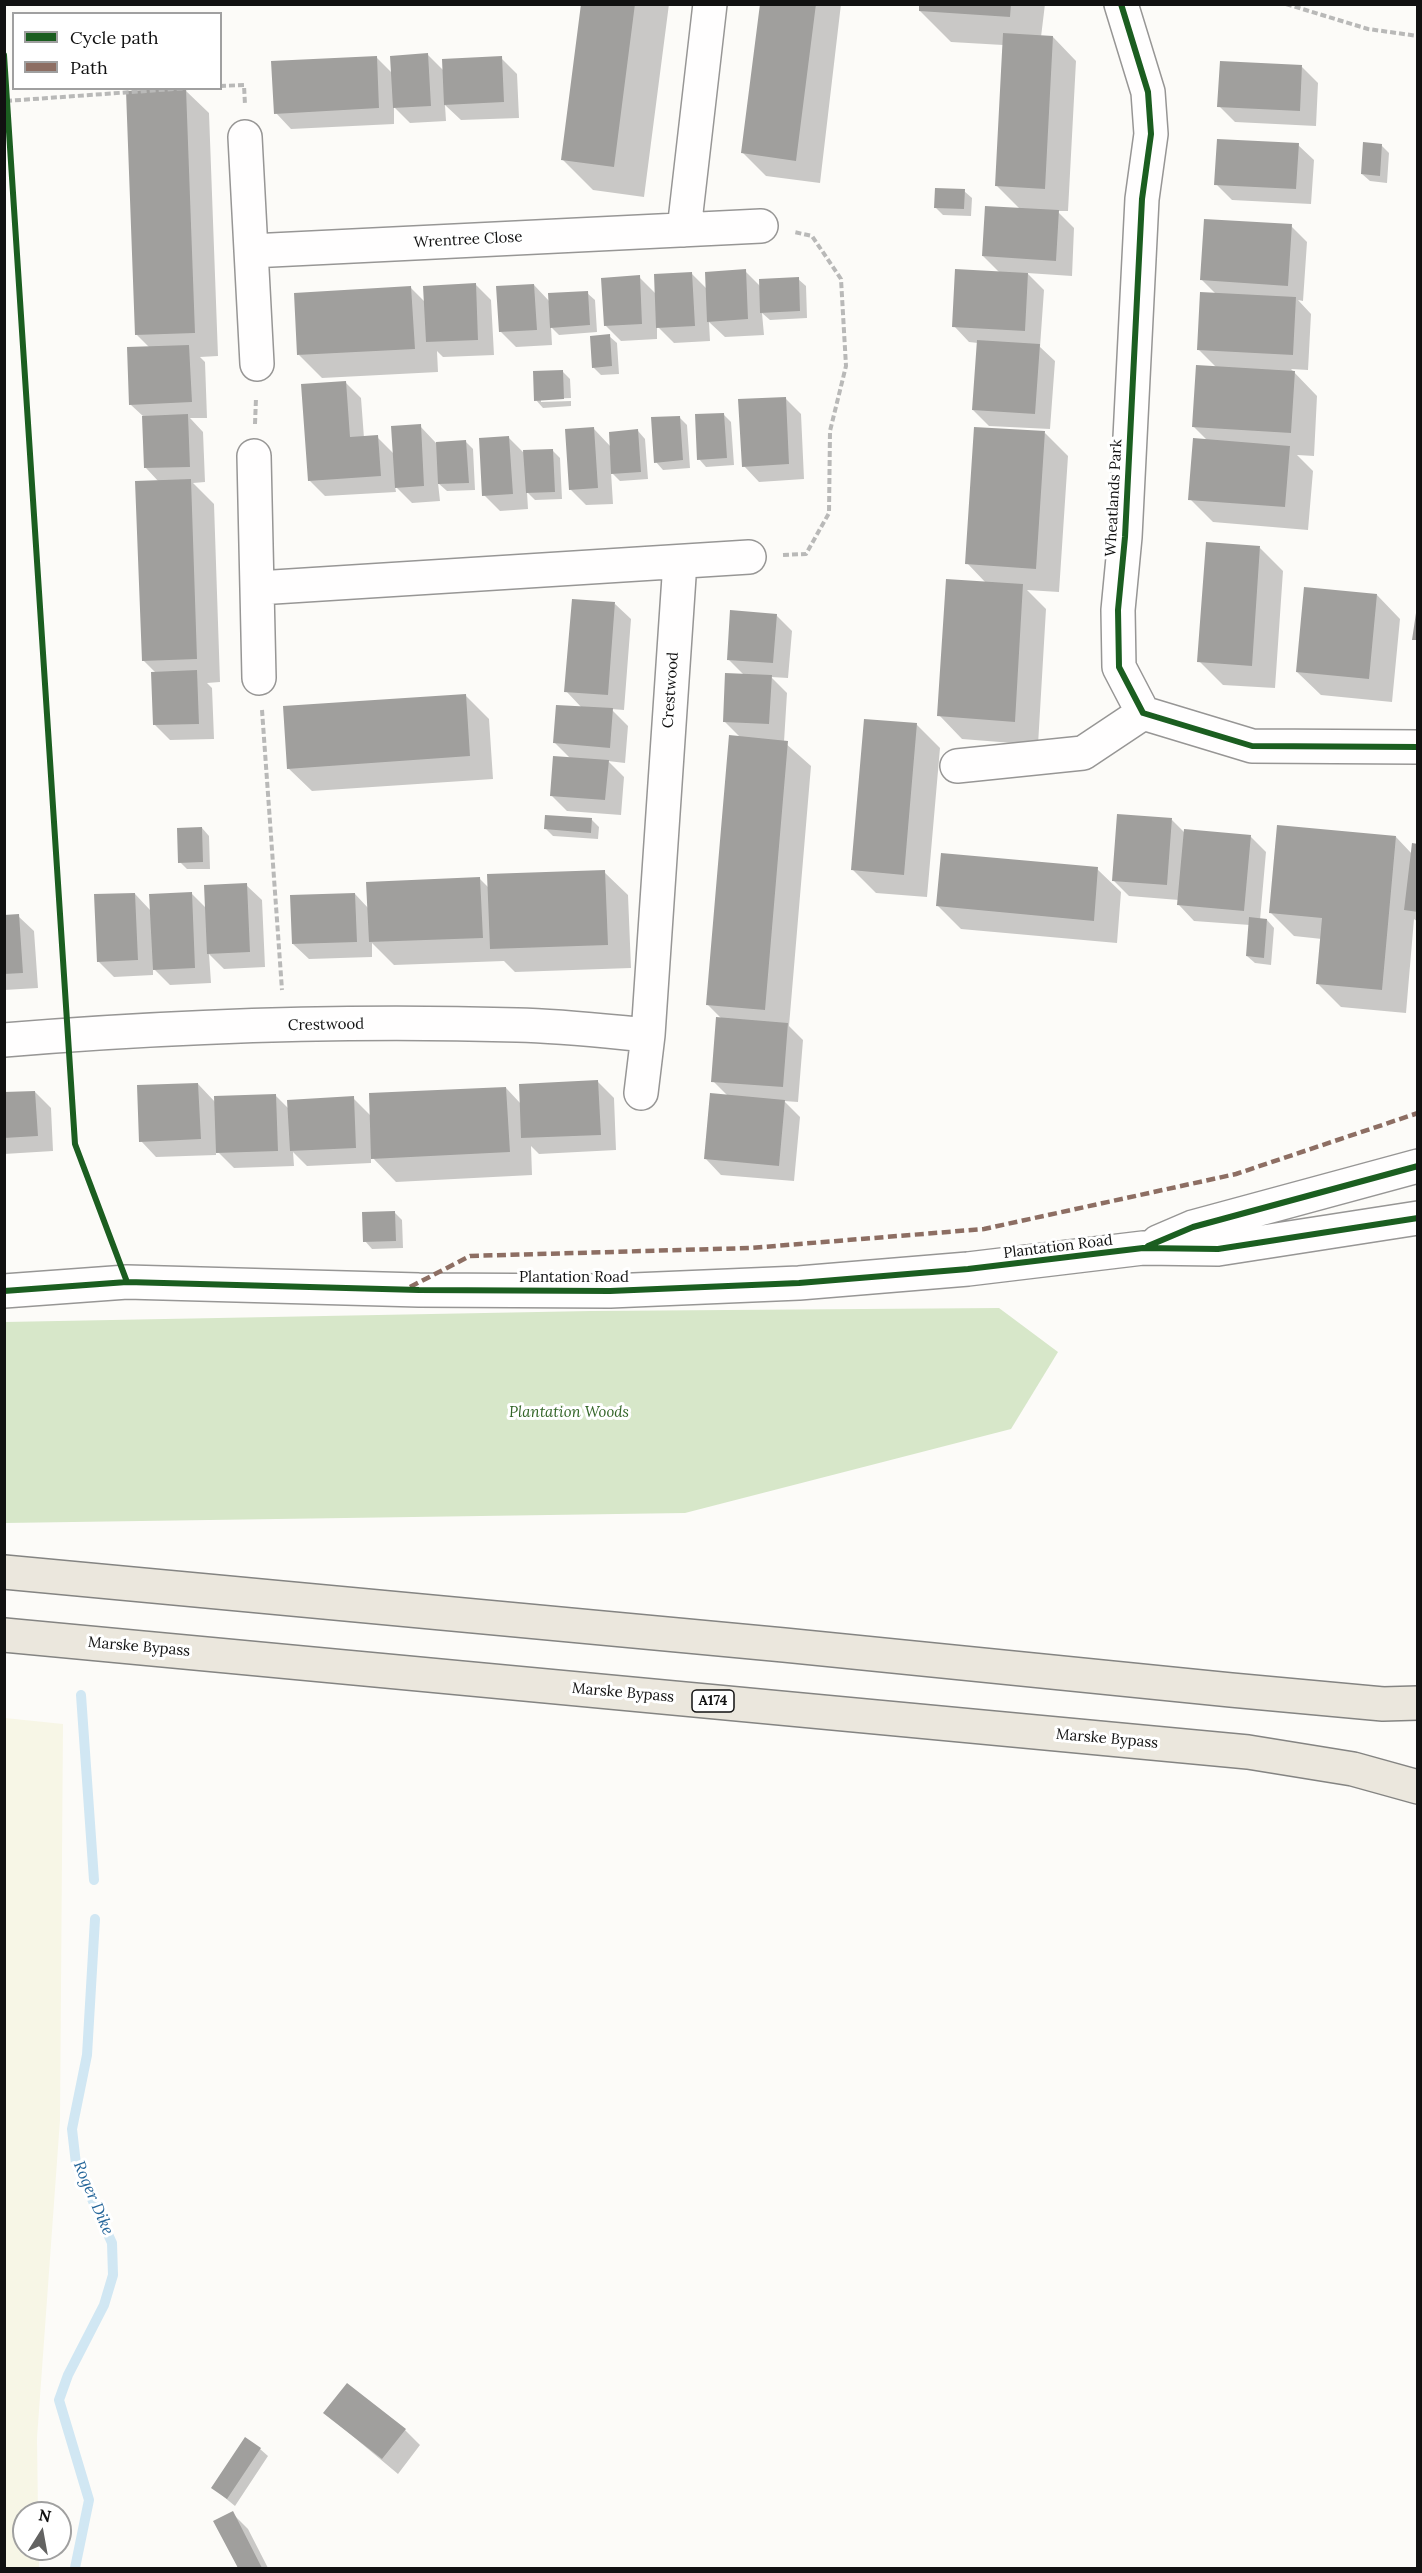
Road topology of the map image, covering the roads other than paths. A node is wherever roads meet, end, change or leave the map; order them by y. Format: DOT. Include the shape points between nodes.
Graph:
graph roads {
  1 [pos="710,4"];
  2 [pos="1121,4"];
  3 [pos="245,137"];
  4 [pos="761,226"];
  5 [pos="684,230"];
  6 [pos="251,251"];
  7 [pos="257,364"];
  8 [pos="254,456"];
  9 [pos="750,557"];
  10 [pos="680,562"];
  11 [pos="258,588"];
  12 [pos="259,678"];
  13 [pos="1143,713"];
  14 [pos="1418,747"];
  15 [pos="957,766"];
  16 [pos="648,1035"];
  17 [pos="4,1040"];
  18 [pos="641,1094"];
  19 [pos="1418,1166"];
  20 [pos="1418,1218"];
  21 [pos="1143,1248"];
  22 [pos="4,1291"];
  23 [pos="4,1572"];
  24 [pos="4,1635"];
  25 [pos="1418,1703"];
  26 [pos="1418,1787"];
  1 -- 5 [label="street"];
  2 -- 13 [label="street, Wheatlands Park" via="1148,92 1151,134 1142,199 1118,610 1119,667"];
  3 -- 6 [label="street"];
  4 -- 5 [label="street, Wrentree Close"];
  5 -- 6 [label="street, Wrentree Close"];
  6 -- 7 [label="street"];
  8 -- 11 [label="street"];
  9 -- 10 [label="street"];
  10 -- 11 [label="street"];
  10 -- 16 [label="street, Crestwood"];
  11 -- 12 [label="street"];
  13 -- 14 [label="street" via="1252,746"];
  13 -- 15 [label="street" via="1083,753"];
  16 -- 17 [label="street, Crestwood" via="519,1024 285,1026"];
  16 -- 18 [label="street, Crestwood"];
  19 -- 21 [label="street, Plantation Road" via="1193,1227"];
  20 -- 21 [label="street, Plantation Road" via="1218,1248"];
  21 -- 22 [label="street, Plantation Road" via="979,1268 799,1283 610,1291 127,1282"];
  23 -- 25 [label="main road" via="1231,1690 1383,1704"];
  24 -- 26 [label="main road, Marske Bypass / A174" via="1248,1752 1353,1769"];
}
